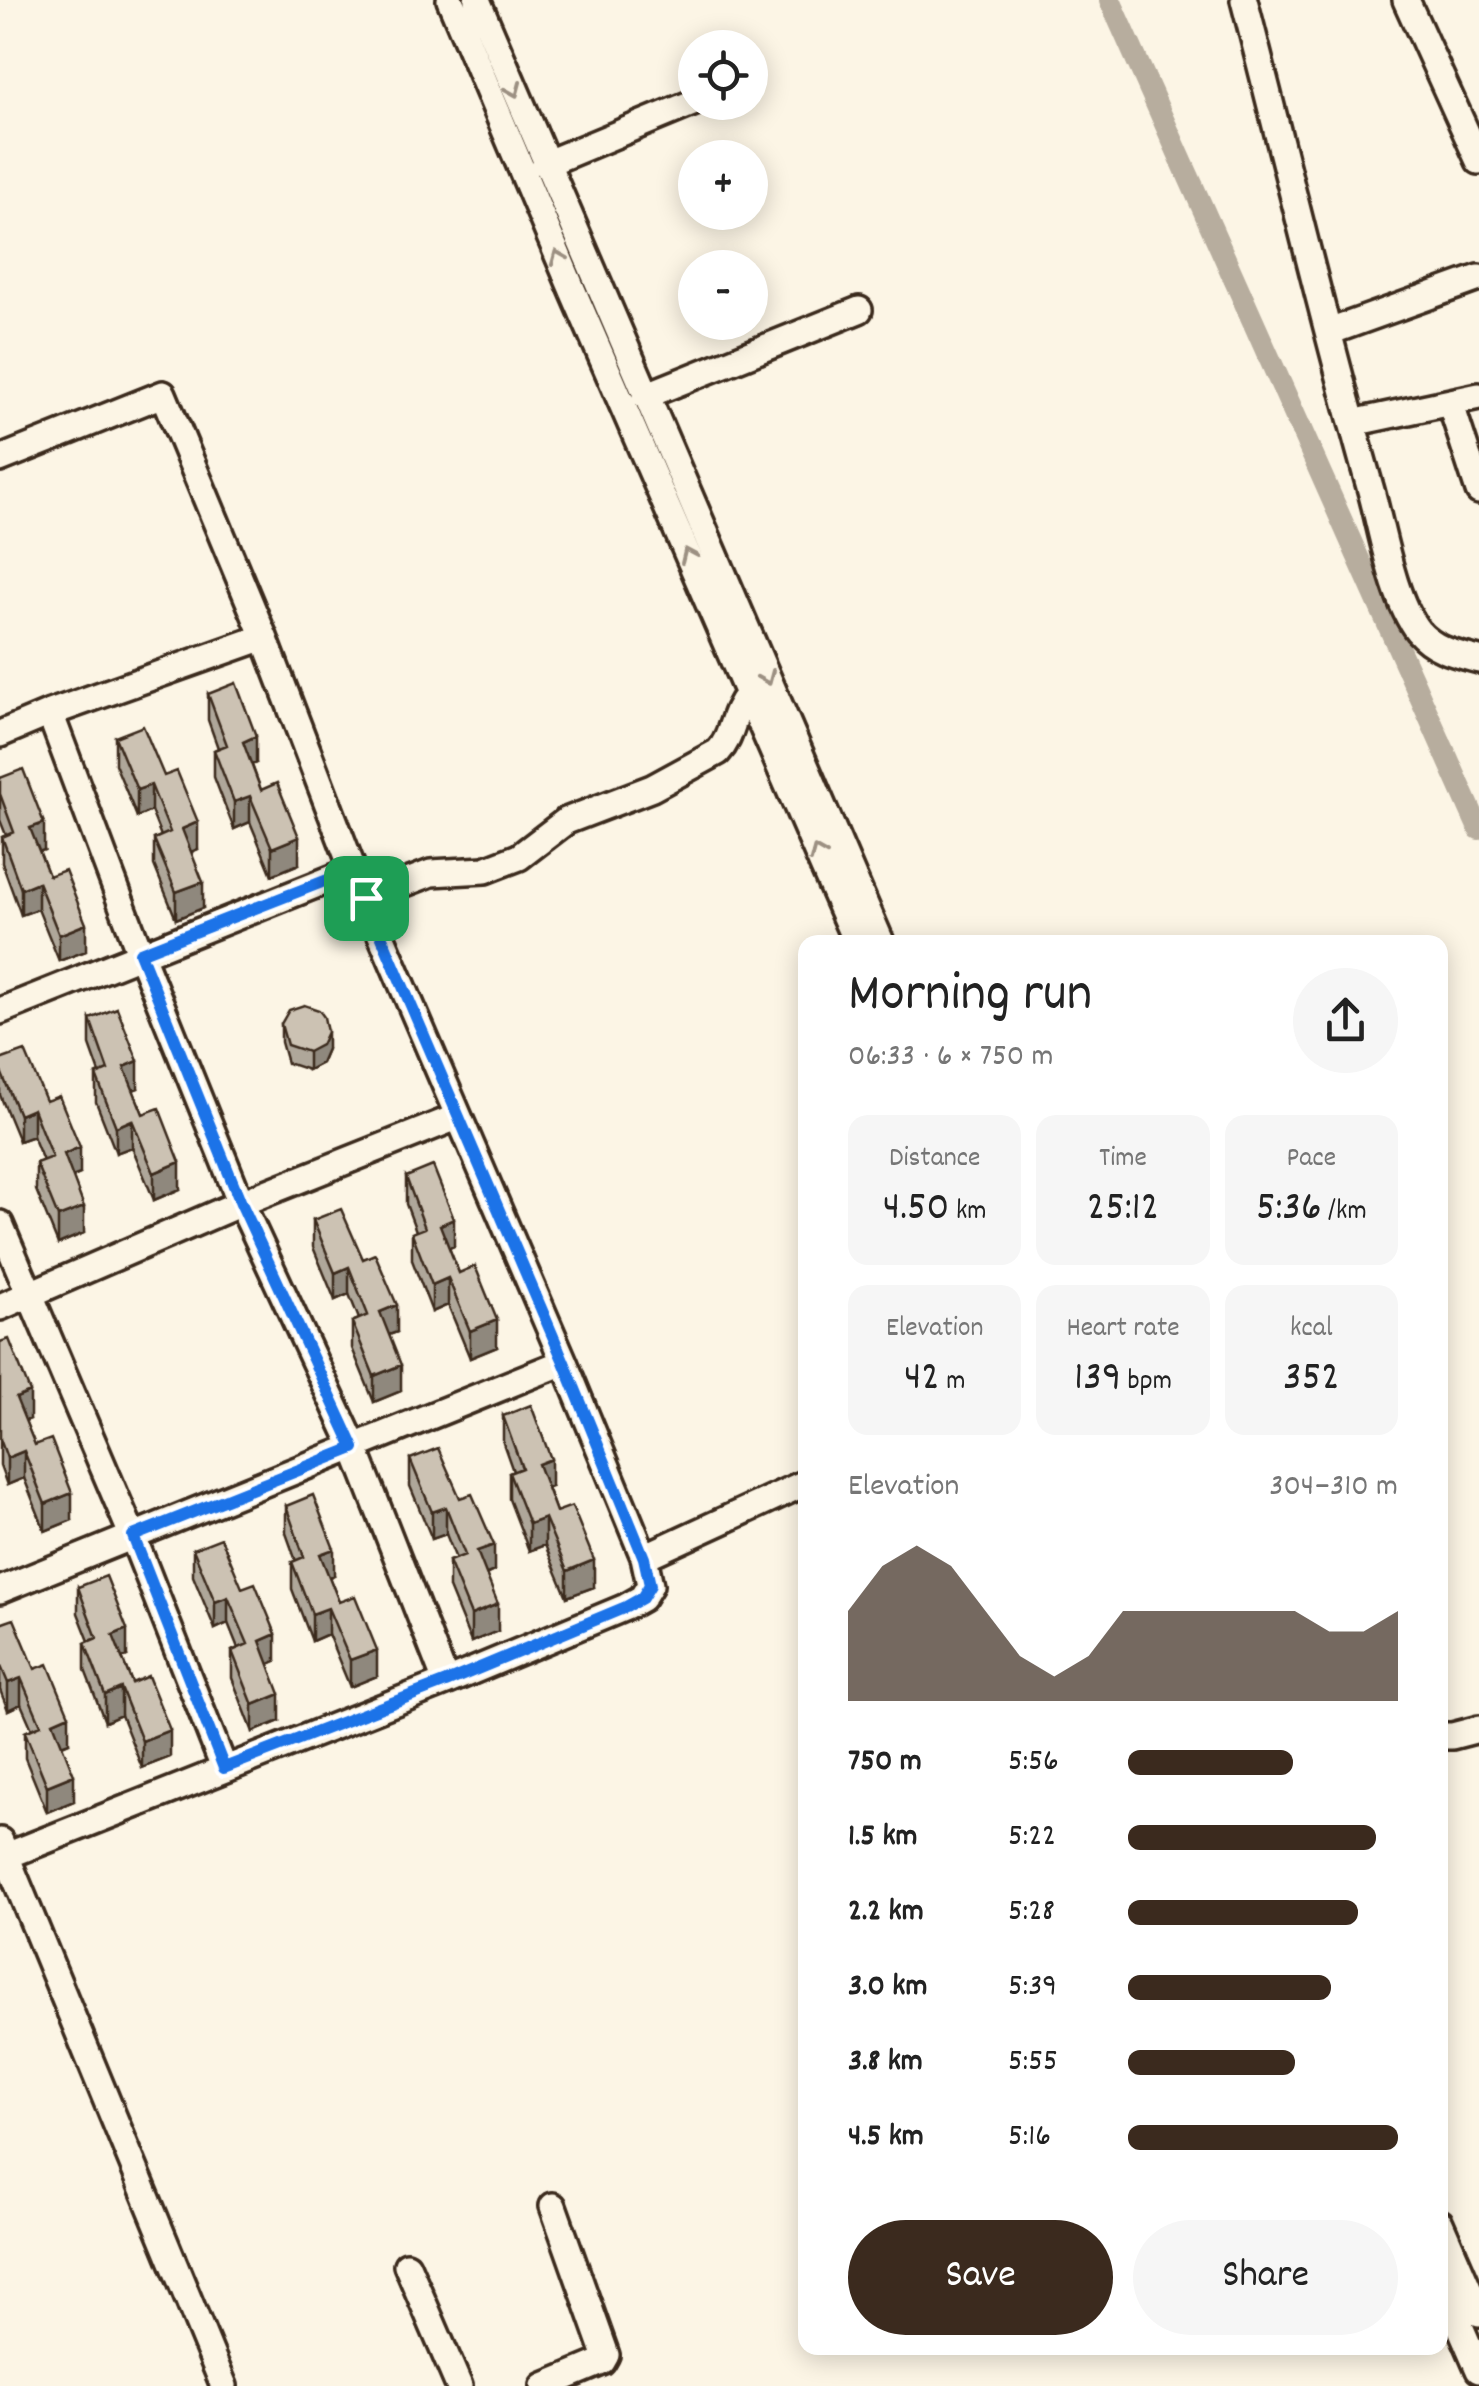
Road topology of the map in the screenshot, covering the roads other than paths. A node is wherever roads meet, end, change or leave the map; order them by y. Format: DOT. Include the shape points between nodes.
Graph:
graph roads {
  1 [pos="450,0"];
  2 [pos="477,0"];
  3 [pos="1244,0"];
  4 [pos="1406,0"];
  5 [pos="678,109"];
  6 [pos="1477,153"];
  7 [pos="545,164"];
  8 [pos="1479,278"];
  9 [pos="859,310"];
  10 [pos="1329,332"];
  11 [pos="645,396"];
  12 [pos="1479,396"];
  13 [pos="1451,405"];
  14 [pos="1352,423"];
  15 [pos="0,459"];
  16 [pos="1479,491"];
  17 [pos="264,637"];
  18 [pos="1479,660"];
  19 [pos="748,694"];
  20 [pos="50,713"];
  21 [pos="0,734"];
  22 [pos="353,870"];
  23 [pos="366,898"];
  24 [pos="853,935"];
  25 [pos="878,935"];
  26 [pos="140,953"];
  27 [pos="0,1012"];
  28 [pos="457,1117"];
  29 [pos="241,1203"];
  30 [pos="0,1224"];
  31 [pos="28,1294"];
  32 [pos="0,1307"];
  33 [pos="564,1362"];
  34 [pos="354,1448"];
  35 [pos="798,1486"];
  36 [pos="133,1536"];
  37 [pos="644,1558"];
  38 [pos="0,1590"];
  39 [pos="446,1682"];
  40 [pos="1479,1729"];
  41 [pos="1448,1736"];
  42 [pos="224,1768"];
  43 [pos="3,1849"];
  44 [pos="553,2206"];
  45 [pos="1448,2242"];
  46 [pos="406,2265"];
  47 [pos="1448,2298"];
  48 [pos="1479,2312"];
  49 [pos="1479,2370"];
  50 [pos="224,2386"];
  51 [pos="459,2386"];
  52 [pos="544,2386"];
  19 -- 1 [label="street, one-way"];
  2 -- 7 [label="street, one-way"];
  3 -- 10 [label="street"];
  4 -- 6 [label="street"];
  5 -- 7 [label="street"];
  7 -- 11 [label="street"];
  8 -- 10 [label="street"];
  9 -- 11 [label="street"];
  10 -- 14 [label="street"];
  11 -- 25 [label="street, one-way"];
  12 -- 13 [label="street"];
  13 -- 14 [label="street"];
  13 -- 16 [label="street"];
  14 -- 18 [label="street" via="1401,597 1418,630 1445,652"];
  15 -- 17 [label="street" via="163,394"];
  17 -- 20 [label="street"];
  17 -- 22 [label="street"];
  19 -- 23 [label="street" via="718,752 652,788 566,821 519,857 485,870 430,873"];
  24 -- 19 [label="street, one-way"];
  20 -- 21 [label="street"];
  20 -- 26 [label="street"];
  22 -- 23 [label="street"];
  22 -- 26 [label="street"];
  23 -- 28 [label="street"];
  26 -- 27 [label="street"];
  26 -- 29 [label="street"];
  28 -- 29 [label="street"];
  28 -- 33 [label="street"];
  29 -- 31 [label="street"];
  29 -- 34 [label="street"];
  30 -- 31 [label="street"];
  31 -- 32 [label="street"];
  31 -- 36 [label="street"];
  33 -- 34 [label="street"];
  33 -- 37 [label="street"];
  34 -- 36 [label="street"];
  34 -- 39 [label="street"];
  35 -- 37 [label="street"];
  36 -- 38 [label="street"];
  36 -- 42 [label="street"];
  37 -- 39 [label="street" via="650,1585 642,1598"];
  39 -- 42 [label="street"];
  40 -- 41 [label="street"];
  42 -- 43 [label="street"];
  43 -- 50 [label="street"];
  44 -- 52 [label="street" via="606,2356"];
  45 -- 48 [label="street"];
  46 -- 51 [label="street"];
  47 -- 49 [label="street"];
}
